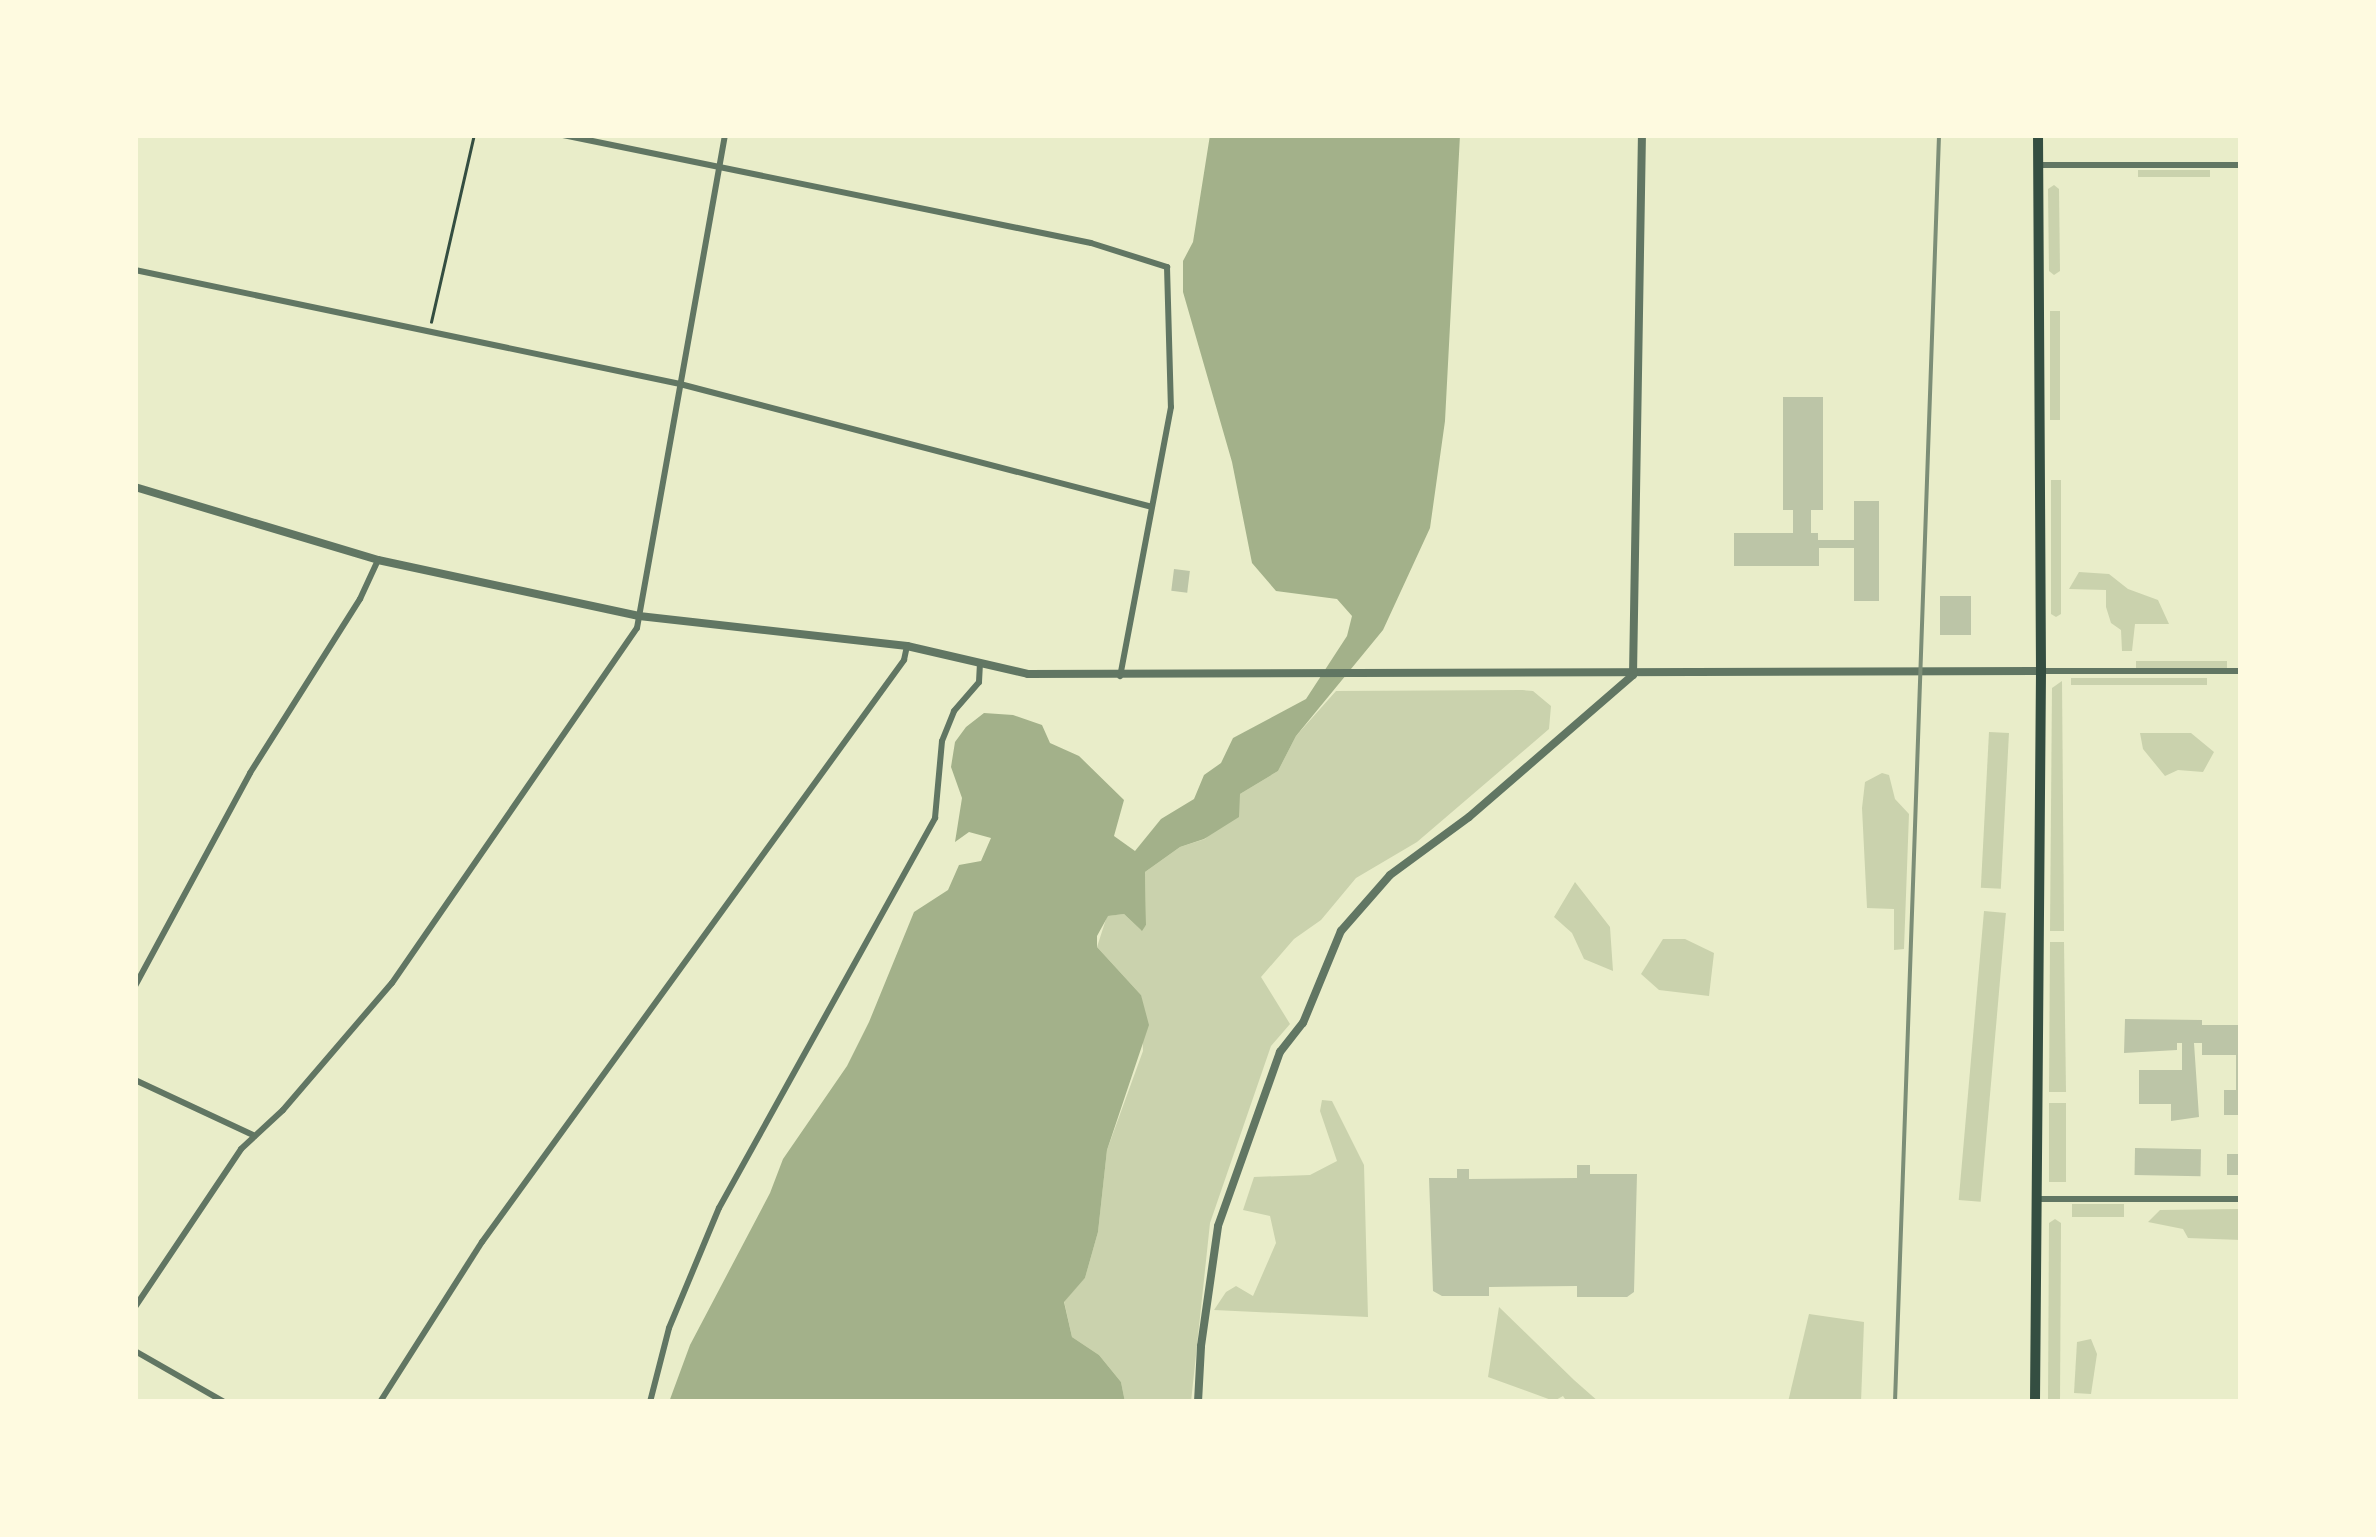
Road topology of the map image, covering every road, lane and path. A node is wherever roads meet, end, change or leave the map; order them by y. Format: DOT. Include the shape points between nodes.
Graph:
graph roads {
  1 [pos="474,135"];
  2 [pos="563,135"];
  3 [pos="724,135"];
  4 [pos="1642,135"];
  5 [pos="2038,135"];
  6 [pos="2241,165"];
  7 [pos="719,166"];
  8 [pos="2037,166"];
  9 [pos="135,270"];
  10 [pos="428,334"];
  11 [pos="680,384"];
  12 [pos="135,487"];
  13 [pos="1150,506"];
  14 [pos="378,560"];
  15 [pos="640,616"];
  16 [pos="907,646"];
  17 [pos="980,664"];
  18 [pos="2241,671"];
  19 [pos="2040,672"];
  20 [pos="1633,675"];
  21 [pos="1120,676"];
  22 [pos="135,986"];
  23 [pos="135,1080"];
  24 [pos="255,1136"];
  25 [pos="2035,1199"];
  26 [pos="2241,1199"];
  27 [pos="135,1308"];
  28 [pos="135,1350"];
  29 [pos="212,1400"];
  30 [pos="224,1402"];
  31 [pos="380,1402"];
  32 [pos="650,1402"];
  33 [pos="1198,1402"];
  34 [pos="2035,1402"];
  1 -- 10 [label="path"];
  2 -- 7 [label="street"];
  3 -- 7 [label="street"];
  4 -- 20 [label="street"];
  5 -- 8 [label="main road"];
  6 -- 8 [label="street"];
  7 -- 11 [label="street"];
  7 -- 13 [label="street" via="1091,243 1167,267 1171,407"];
  8 -- 19 [label="main road"];
  9 -- 10 [label="street"];
  10 -- 11 [label="street"];
  11 -- 13 [label="street"];
  11 -- 15 [label="street"];
  12 -- 14 [label="street"];
  13 -- 21 [label="street"];
  14 -- 15 [label="street"];
  14 -- 22 [label="street" via="250,773"];
  15 -- 16 [label="street"];
  15 -- 24 [label="street" via="392,983"];
  16 -- 17 [label="street"];
  16 -- 31 [label="street" via="904,660 482,1242"];
  17 -- 21 [label="street" via="1028,674"];
  17 -- 32 [label="street" via="979,682 954,711 942,742 935,818 719,1208 669,1328"];
  18 -- 19 [label="street"];
  19 -- 20 [label="street"];
  19 -- 25 [label="main road"];
  20 -- 21 [label="street"];
  20 -- 33 [label="street" via="1469,817 1390,874 1341,931 1303,1023 1280,1052 1218,1226"];
  23 -- 24 [label="street"];
  24 -- 27 [label="street"];
  25 -- 26 [label="street"];
  25 -- 34 [label="main road"];
  28 -- 29 [label="street"];
  29 -- 30 [label="street"];
}
